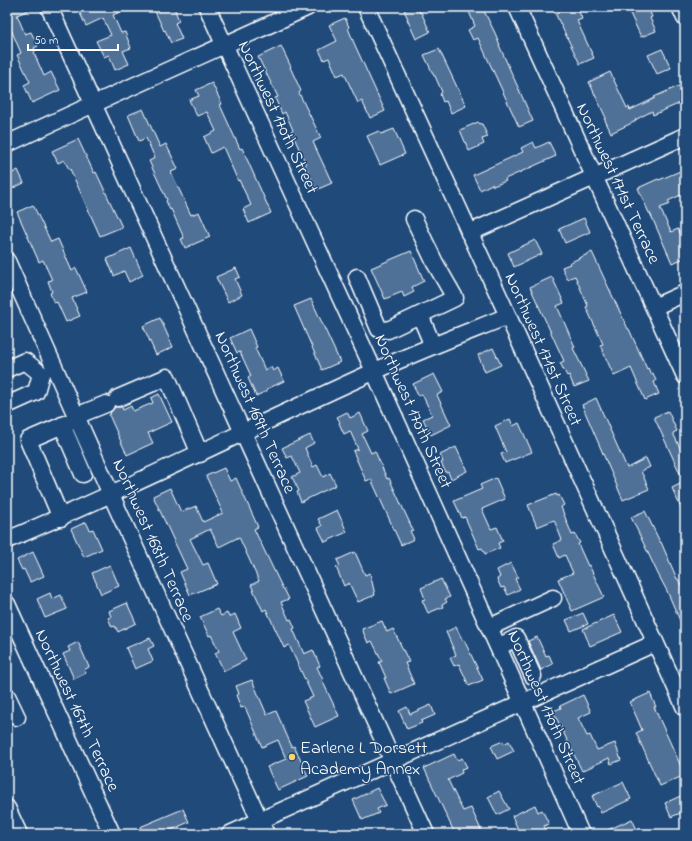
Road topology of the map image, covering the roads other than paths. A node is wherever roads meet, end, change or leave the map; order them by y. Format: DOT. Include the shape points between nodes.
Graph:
graph roads {
  1 [pos="49,7"];
  2 [pos="207,7"];
  3 [pos="308,7"];
  4 [pos="366,7"];
  5 [pos="517,7"];
  6 [pos="680,7"];
  7 [pos="685,18"];
  8 [pos="224,46"];
  9 [pos="94,104"];
  10 [pos="685,136"];
  11 [pos="7,144"];
  12 [pos="594,177"];
  13 [pos="414,219"];
  14 [pos="469,233"];
  15 [pos="7,261"];
  16 [pos="357,277"];
  17 [pos="685,293"];
  18 [pos="654,307"];
  19 [pos="420,315"];
  20 [pos="508,316"];
  21 [pos="433,346"];
  22 [pos="7,369"];
  23 [pos="48,371"];
  24 [pos="374,371"];
  25 [pos="685,376"];
  26 [pos="7,405"];
  27 [pos="77,418"];
  28 [pos="62,425"];
  29 [pos="243,432"];
  30 [pos="200,454"];
  31 [pos="83,474"];
  32 [pos="111,495"];
  33 [pos="61,518"];
  34 [pos="7,540"];
  35 [pos="553,598"];
  36 [pos="7,604"];
  37 [pos="490,627"];
  38 [pos="655,643"];
  39 [pos="498,647"];
  40 [pos="533,676"];
  41 [pos="7,696"];
  42 [pos="523,702"];
  43 [pos="685,708"];
  44 [pos="17,717"];
  45 [pos="393,761"];
  46 [pos="7,808"];
  47 [pos="263,827"];
  48 [pos="19,834"];
  49 [pos="112,834"];
  50 [pos="230,834"];
  51 [pos="426,834"];
  52 [pos="581,834"];
  1 -- 9 [label="street, Northwest 169th Terrace"];
  2 -- 8 [label="street, Northwest 170th Street"];
  3 -- 8 [label="street"];
  4 -- 14 [label="street, Northwest 171st Street"];
  5 -- 12 [label="street, Northwest 171st Terrace"];
  6 -- 7 [label="street"];
  8 -- 9 [label="street"];
  8 -- 24 [label="street, Northwest 170th Street"];
  9 -- 11 [label="street"];
  9 -- 29 [label="street, Northwest 169th Terrace"];
  10 -- 12 [label="street"];
  12 -- 14 [label="street"];
  12 -- 18 [label="street, Northwest 171st Terrace"];
  13 -- 19 [label="street" via="455,298"];
  14 -- 20 [label="street, Northwest 171st Street"];
  15 -- 23 [label="street, Northwest 168th Terrace"];
  16 -- 19 [label="street" via="379,329 388,330"];
  17 -- 18 [label="street"];
  18 -- 25 [label="street, Northwest 171st Terrace"];
  19 -- 21 [label="street"];
  20 -- 21 [label="street"];
  20 -- 38 [label="street, Northwest 171st Street"];
  21 -- 24 [label="street"];
  22 -- 23 [label="street" via="25,361"];
  23 -- 26 [label="street" via="36,392"];
  23 -- 27 [label="street, Northwest 168th Terrace"];
  24 -- 29 [label="street"];
  24 -- 37 [label="street, Northwest 170th Street"];
  27 -- 28 [label="street"];
  27 -- 30 [label="street" via="166,377"];
  27 -- 32 [label="street, Northwest 168th Terrace"];
  28 -- 31 [label="street"];
  28 -- 33 [label="street" via="28,440"];
  29 -- 30 [label="street"];
  29 -- 45 [label="street, Northwest 169th Terrace"];
  30 -- 32 [label="street"];
  32 -- 33 [label="street"];
  32 -- 47 [label="street, Northwest 168th Terrace"];
  33 -- 34 [label="street"];
  35 -- 37 [label="street"];
  36 -- 49 [label="street, Northwest 167th Terrace"];
  37 -- 39 [label="street, Northwest 170th Street"];
  38 -- 42 [label="street"];
  38 -- 43 [label="street, Northwest 171st Street"];
  39 -- 40 [label="street" via="516,638"];
  39 -- 42 [label="street, Northwest 170th Street"];
  41 -- 44 [label="street"];
  42 -- 45 [label="street"];
  42 -- 52 [label="street, Northwest 170th Street"];
  45 -- 47 [label="street"];
  45 -- 51 [label="street, Northwest 169th Terrace"];
  46 -- 48 [label="street"];
  47 -- 50 [label="street"];
}
